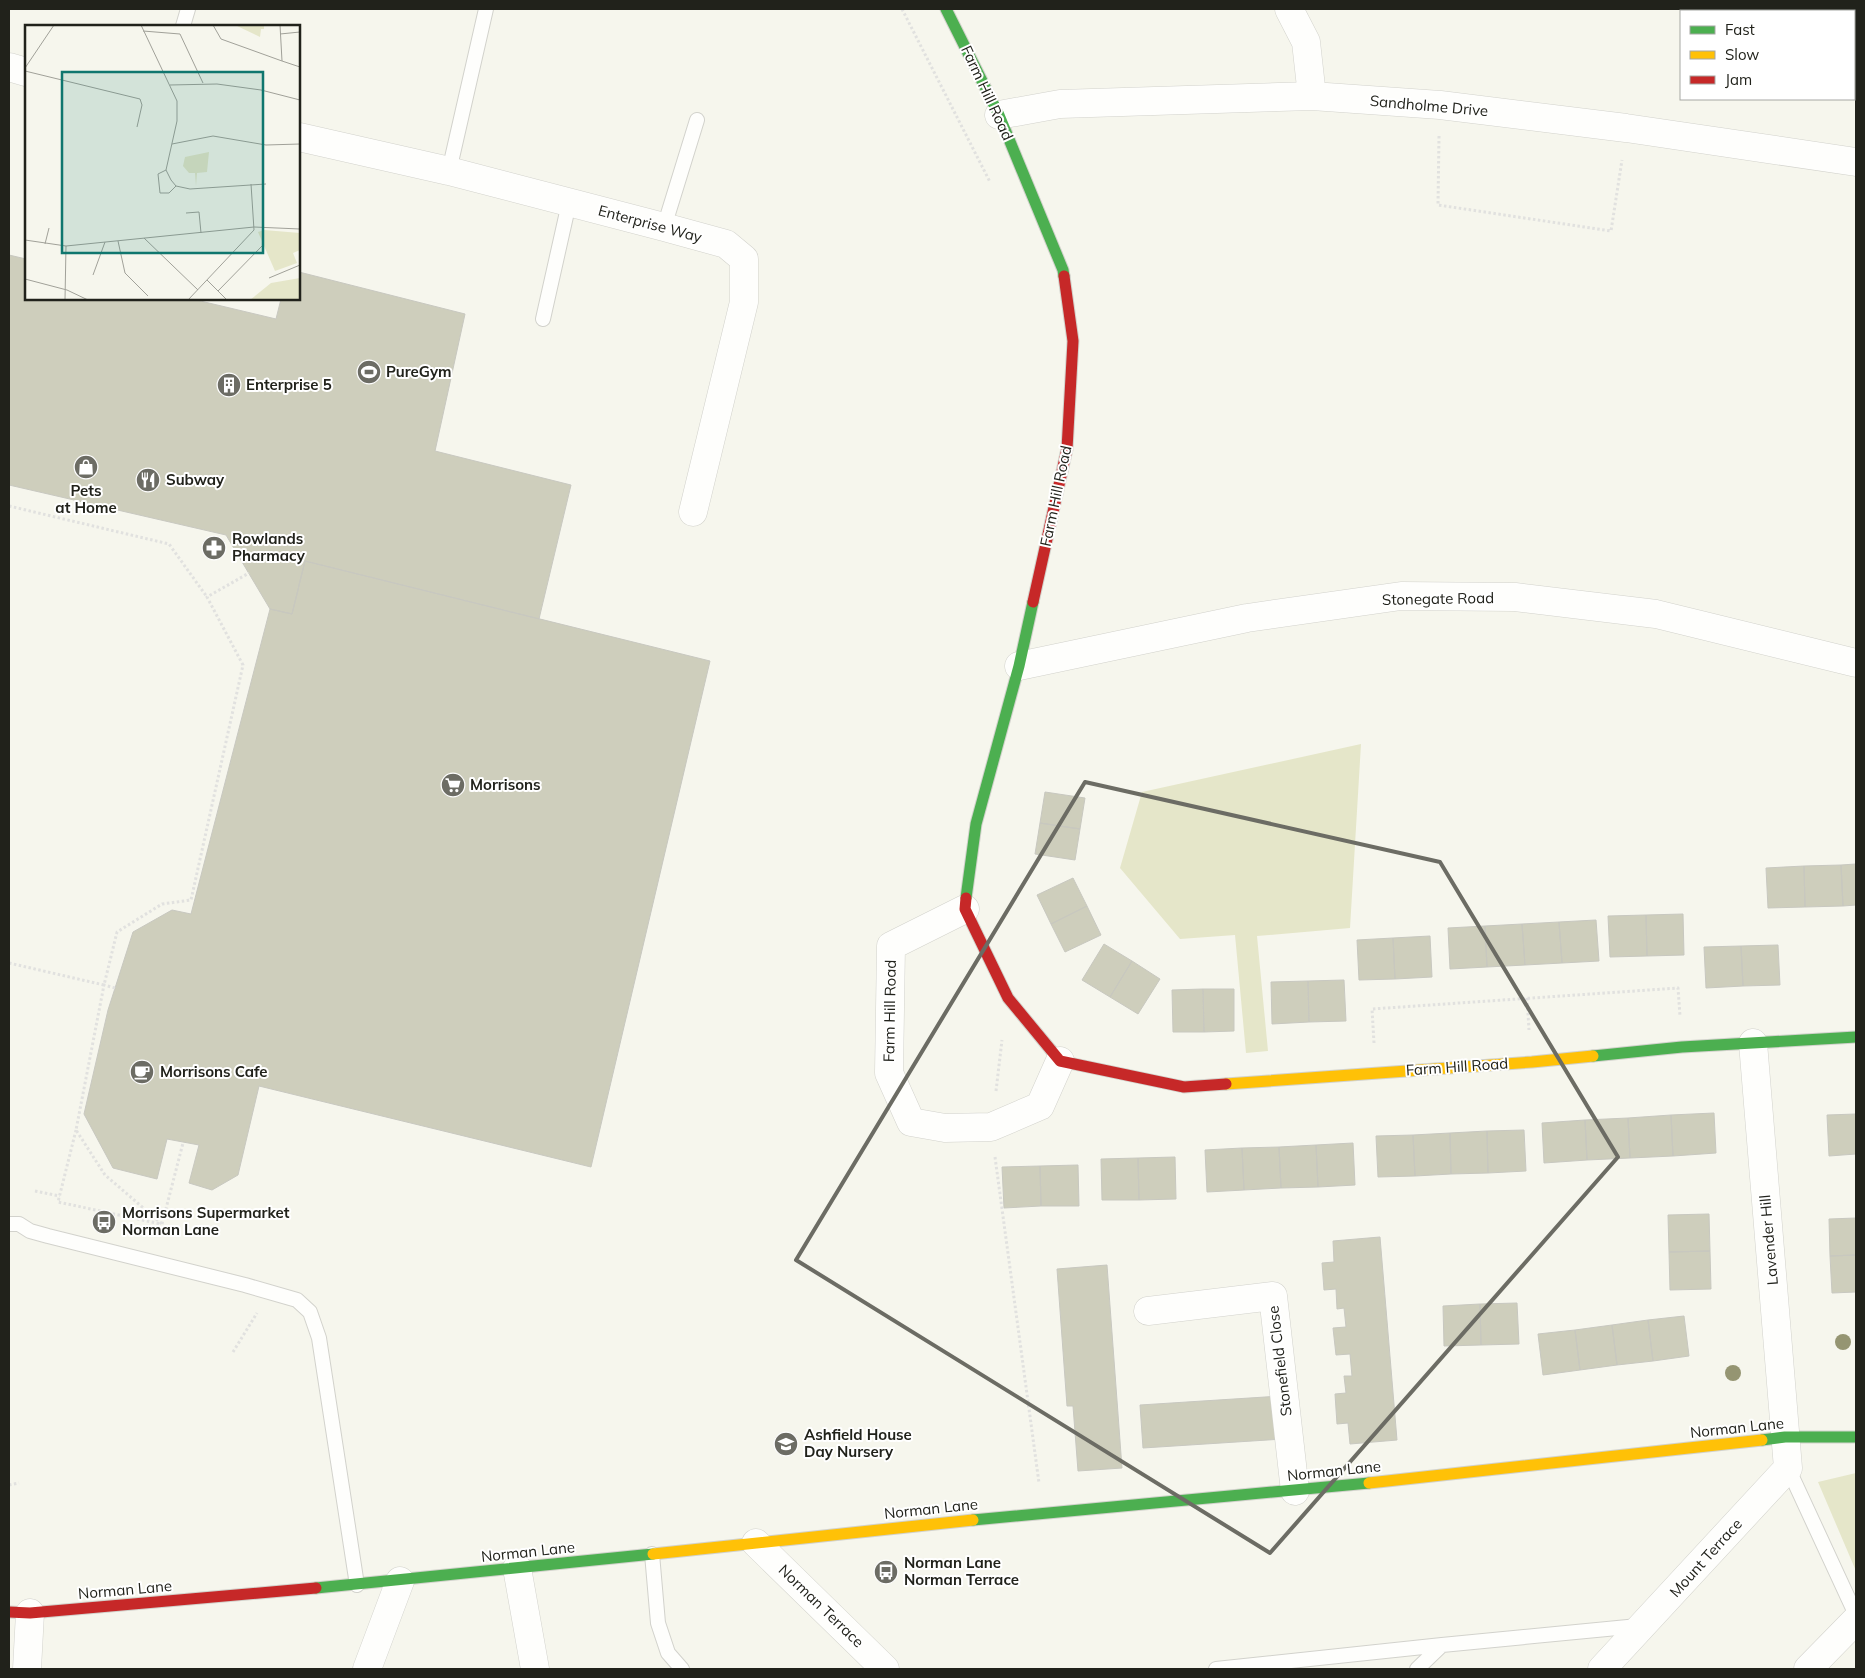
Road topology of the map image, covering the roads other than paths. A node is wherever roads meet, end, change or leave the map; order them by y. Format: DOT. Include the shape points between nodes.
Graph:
graph roads {
  1 [pos="188,9"];
  2 [pos="486,9"];
  3 [pos="946,9"];
  4 [pos="1289,9"];
  5 [pos="183,25"];
  6 [pos="9,68"];
  7 [pos="25,72"];
  8 [pos="1312,96"];
  9 [pos="999,115"];
  10 [pos="697,120"];
  11 [pos="300,137"];
  12 [pos="1856,162"];
  13 [pos="449,171"];
  14 [pos="569,203"];
  15 [pos="664,227"];
  16 [pos="543,319"];
  17 [pos="694,512"];
  18 [pos="1856,663"];
  19 [pos="1019,666"];
  20 [pos="964,909"];
  21 [pos="1856,1037"];
  22 [pos="1753,1043"];
  23 [pos="1060,1061"];
  24 [pos="14,1224"];
  25 [pos="1148,1311"];
  26 [pos="1785,1437"];
  27 [pos="1856,1437"];
  28 [pos="1788,1468"];
  29 [pos="1295,1491"];
  30 [pos="756,1543"];
  31 [pos="652,1554"];
  32 [pos="518,1568"];
  33 [pos="400,1581"];
  34 [pos="357,1585"];
  35 [pos="19,1613"];
  36 [pos="1856,1615"];
  37 [pos="1856,1620"];
  38 [pos="1644,1626"];
  39 [pos="1442,1645"];
  40 [pos="27,1669"];
  41 [pos="367,1669"];
  42 [pos="535,1669"];
  43 [pos="682,1669"];
  44 [pos="885,1669"];
  45 [pos="1216,1669"];
  46 [pos="1417,1669"];
  47 [pos="1602,1669"];
  48 [pos="1808,1669"];
  1 -- 5 [label="lane"];
  2 -- 13 [label="lane"];
  3 -- 9 [label="street, Farm Hill Road"];
  4 -- 8 [label="street" via="1306,42"];
  6 -- 7 [label="street"];
  8 -- 9 [label="street, Sandholme Drive" via="1060,104"];
  8 -- 12 [label="street, Sandholme Drive" via="1440,106 1626,128"];
  9 -- 19 [label="street, Farm Hill Road" via="1063,270 1073,341 1067,449"];
  10 -- 15 [label="lane"];
  11 -- 13 [label="street, Enterprise Way"];
  13 -- 14 [label="street, Enterprise Way"];
  14 -- 15 [label="street, Enterprise Way"];
  14 -- 16 [label="lane"];
  15 -- 17 [label="street, Enterprise Way" via="726,244 744,259 744,302"];
  18 -- 19 [label="street, Stonegate Road" via="1656,614 1515,597 1401,596 1247,618"];
  19 -- 20 [label="street, Farm Hill Road" via="976,824"];
  20 -- 23 [label="street" via="1008,998"];
  20 -- 23 [label="street, Farm Hill Road" via="891,946 889,1073 911,1122 945,1128 991,1127 1040,1106"];
  21 -- 22 [label="street, Farm Hill Road"];
  22 -- 23 [label="street, Farm Hill Road" via="1184,1087"];
  22 -- 26 [label="street, Lavender Hill"];
  24 -- 34 [label="lane" via="48,1236 245,1284 297,1300 310,1312 319,1338"];
  25 -- 29 [label="street, Stonefield Close" via="1273,1296"];
  26 -- 27 [label="street, Norman Lane"];
  26 -- 28 [label="street"];
  26 -- 29 [label="street, Norman Lane"];
  28 -- 36 [label="lane"];
  28 -- 38 [label="street, Mount Terrace"];
  29 -- 30 [label="street, Norman Lane"];
  30 -- 31 [label="street, Norman Lane"];
  30 -- 44 [label="street, Norman Terrace"];
  31 -- 32 [label="street, Norman Lane"];
  31 -- 43 [label="lane" via="658,1623 668,1653"];
  32 -- 33 [label="street, Norman Lane"];
  32 -- 42 [label="street"];
  33 -- 34 [label="street, Norman Lane"];
  33 -- 41 [label="street"];
  34 -- 35 [label="street, Norman Lane"];
  35 -- 40 [label="street"];
  37 -- 48 [label="street"];
  38 -- 39 [label="lane"];
  38 -- 47 [label="street, Mount Terrace"];
  39 -- 45 [label="lane"];
  39 -- 46 [label="lane"];
}
